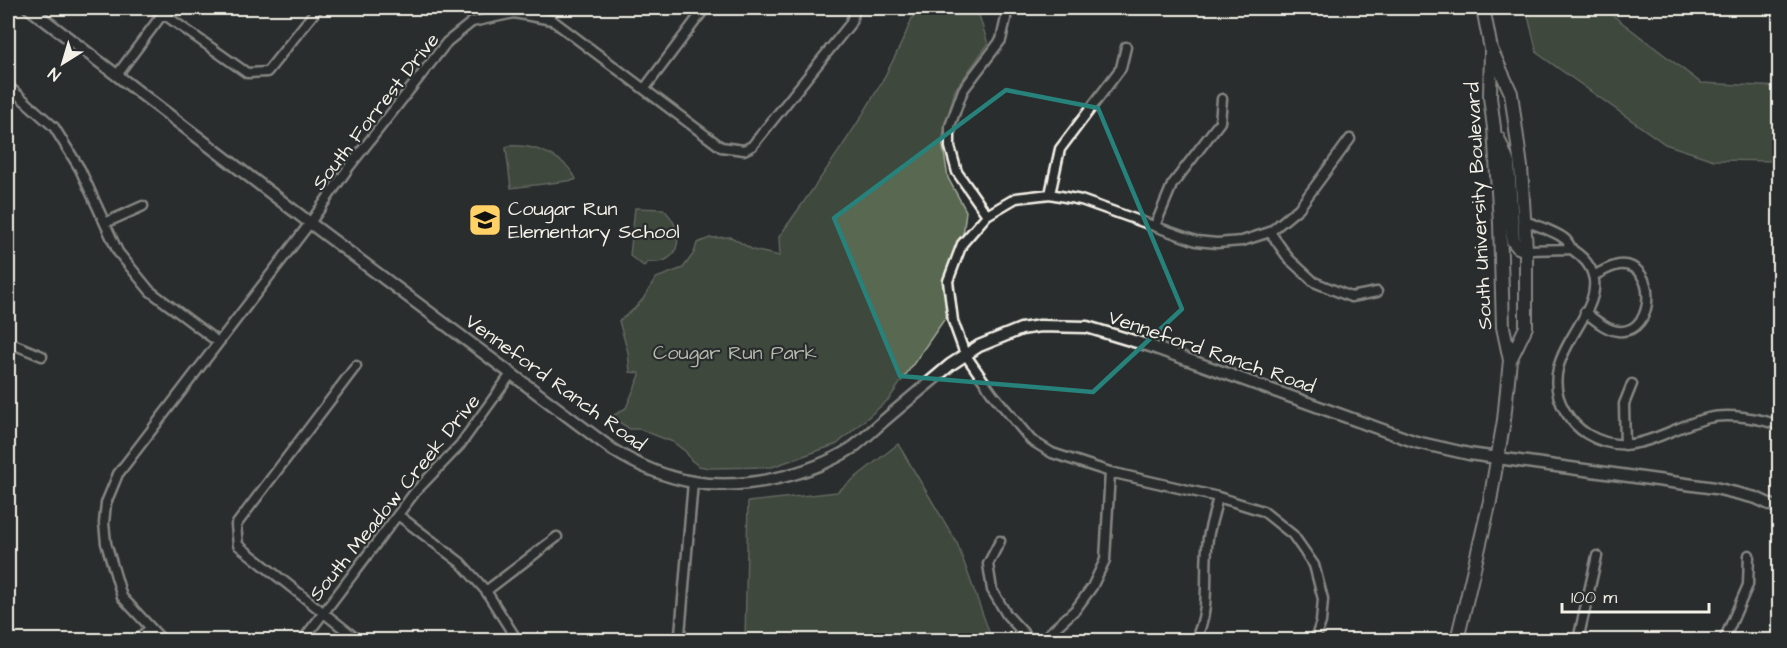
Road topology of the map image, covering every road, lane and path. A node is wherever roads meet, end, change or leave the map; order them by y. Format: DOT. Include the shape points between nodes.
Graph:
graph roads {
  1 [pos="29,8"];
  2 [pos="318,8"];
  3 [pos="705,8"];
  4 [pos="856,8"];
  5 [pos="1483,8"];
  6 [pos="162,10"];
  7 [pos="1006,18"];
  8 [pos="1126,47"];
  9 [pos="1491,49"];
  10 [pos="117,75"];
  11 [pos="8,86"];
  12 [pos="645,88"];
  13 [pos="1222,99"];
  14 [pos="1494,128"];
  15 [pos="1350,139"];
  16 [pos="1050,194"];
  17 [pos="143,206"];
  18 [pos="987,215"];
  19 [pos="1525,221"];
  20 [pos="105,223"];
  21 [pos="310,223"];
  22 [pos="1155,226"];
  23 [pos="1270,232"];
  24 [pos="1571,249"];
  25 [pos="1526,250"];
  26 [pos="1593,276"];
  27 [pos="1377,292"];
  28 [pos="1585,312"];
  29 [pos="8,342"];
  30 [pos="218,342"];
  31 [pos="965,354"];
  32 [pos="42,356"];
  33 [pos="1510,360"];
  34 [pos="356,366"];
  35 [pos="511,375"];
  36 [pos="1632,384"];
  37 [pos="1779,426"];
  38 [pos="1625,445"];
  39 [pos="1498,457"];
  40 [pos="1110,472"];
  41 [pos="693,482"];
  42 [pos="1218,497"];
  43 [pos="1779,508"];
  44 [pos="398,515"];
  45 [pos="557,537"];
  46 [pos="1000,541"];
  47 [pos="1749,555"];
  48 [pos="1597,556"];
  49 [pos="486,591"];
  50 [pos="322,613"];
  51 [pos="150,629"];
  52 [pos="135,640"];
  53 [pos="162,640"];
  54 [pos="303,640"];
  55 [pos="358,640"];
  56 [pos="517,640"];
  57 [pos="678,640"];
  58 [pos="1030,640"];
  59 [pos="1042,640"];
  60 [pos="1195,640"];
  61 [pos="1315,640"];
  62 [pos="1457,640"];
  63 [pos="1578,640"];
  64 [pos="1724,640"];
  1 -- 10 [label="street, Venneford Ranch Road"];
  2 -- 6 [label="street" via="267,72 247,74"];
  3 -- 12 [label="street"];
  4 -- 12 [label="street, South Forrest Drive" via="850,24 752,146 744,150 721,147"];
  5 -- 9 [label="main road, South University Boulevard"];
  6 -- 10 [label="street"];
  7 -- 18 [label="street" via="1002,40 963,90 950,126 950,147 957,172"];
  8 -- 16 [label="street" via="1122,68 1060,149"];
  9 -- 14 [label="main road, South University Boulevard"];
  9 -- 19 [label="main road, South University Boulevard" via="1511,93"];
  10 -- 21 [label="street, Venneford Ranch Road"];
  11 -- 20 [label="street" via="54,127 80,169"];
  12 -- 21 [label="street, South Forrest Drive" via="552,20 514,13 472,22 447,42"];
  13 -- 22 [label="street" via="1220,122 1172,185"];
  14 -- 25 [label="main road" via="1508,163 1513,241"];
  14 -- 33 [label="main road, South University Boulevard" via="1503,327"];
  15 -- 23 [label="street" via="1299,208"];
  16 -- 18 [label="street" via="1016,198"];
  16 -- 22 [label="street" via="1081,200"];
  17 -- 20 [label="street"];
  18 -- 31 [label="street" via="962,244 948,281 953,321"];
  19 -- 24 [label="street" via="1566,240"];
  19 -- 25 [label="main road, South University Boulevard"];
  20 -- 30 [label="street" via="118,252 150,291"];
  21 -- 30 [label="street, South Forrest Drive"];
  21 -- 35 [label="street, Venneford Ranch Road"];
  22 -- 23 [label="street" via="1196,241 1217,243 1242,241"];
  23 -- 27 [label="street" via="1289,259 1314,282 1351,297"];
  24 -- 25 [label="street"];
  24 -- 26 [label="street" via="1584,257"];
  25 -- 33 [label="main road, South University Boulevard" via="1526,327"];
  26 -- 28 [label="street" via="1591,300"];
  26 -- 28 [label="street" via="1617,265 1636,270 1647,288 1646,308 1636,325 1617,331"];
  28 -- 38 [label="street" via="1558,368 1559,402 1572,423 1587,433 1604,442"];
  29 -- 32 [label="street"];
  30 -- 51 [label="street, South Forrest Drive" via="118,474 106,503 106,543 122,597"];
  31 -- 39 [label="street, Venneford Ranch Road" via="1021,329 1087,327 1416,442"];
  31 -- 40 [label="street" via="1031,440 1052,453"];
  31 -- 41 [label="street, Venneford Ranch Road" via="855,446 825,462 772,480"];
  33 -- 39 [label="main road, South University Boulevard"];
  34 -- 50 [label="street" via="236,525 238,545"];
  35 -- 41 [label="street, Venneford Ranch Road" via="631,461"];
  35 -- 44 [label="street, South Meadow Creek Drive" via="460,445"];
  36 -- 38 [label="street" via="1624,404"];
  37 -- 38 [label="street" via="1743,417 1710,417 1647,442"];
  39 -- 43 [label="street, Venneford Ranch Road" via="1715,488"];
  39 -- 62 [label="main road, South University Boulevard"];
  40 -- 42 [label="street"];
  40 -- 59 [label="street" via="1105,560 1076,609"];
  41 -- 57 [label="street"];
  42 -- 60 [label="street" via="1208,539 1206,597"];
  42 -- 61 [label="street" via="1263,511 1293,535 1314,565 1323,599"];
  44 -- 49 [label="street" via="461,562"];
  44 -- 50 [label="street, South Meadow Creek Drive"];
  45 -- 49 [label="street"];
  46 -- 58 [label="street" via="988,564 992,590 1007,615"];
  47 -- 64 [label="street" via="1748,585"];
  48 -- 63 [label="street"];
  49 -- 56 [label="street"];
  50 -- 54 [label="street, South Meadow Creek Drive"];
  50 -- 55 [label="street"];
  51 -- 52 [label="street"];
  51 -- 53 [label="street, South Forrest Drive"];
}
